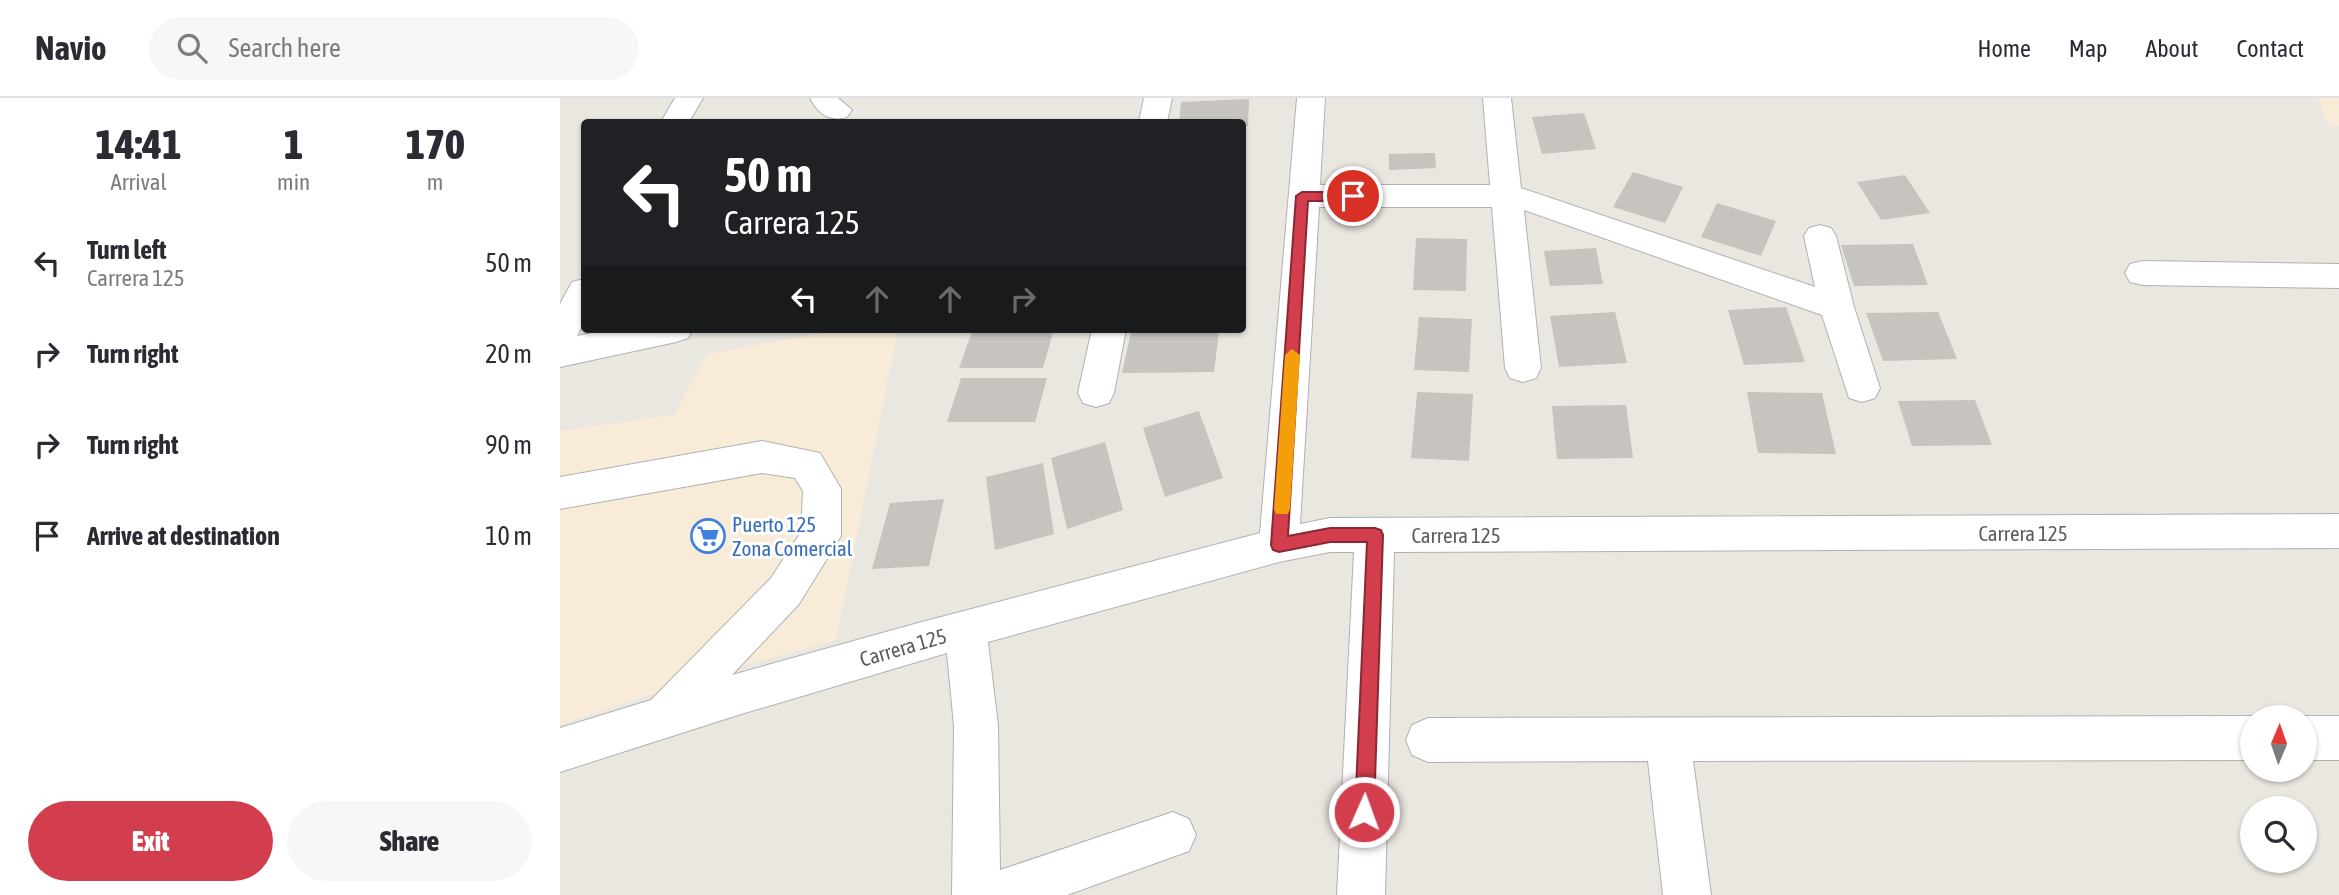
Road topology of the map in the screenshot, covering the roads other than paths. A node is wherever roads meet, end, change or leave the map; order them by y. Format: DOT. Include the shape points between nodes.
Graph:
graph roads {
  1 [pos="689,98"];
  2 [pos="1158,98"];
  3 [pos="1311,98"];
  4 [pos="1497,98"];
  5 [pos="678,119"];
  6 [pos="1154,119"];
  7 [pos="1302,196"];
  8 [pos="1508,196"];
  9 [pos="1820,236"];
  10 [pos="2142,273"];
  11 [pos="2339,276"];
  12 [pos="581,297"];
  13 [pos="1837,307"];
  14 [pos="656,333"];
  15 [pos="1108,333"];
  16 [pos="560,337"];
  17 [pos="560,352"];
  18 [pos="1523,368"];
  19 [pos="1862,388"];
  20 [pos="1096,393"];
  21 [pos="560,493"];
  22 [pos="2339,531"];
  23 [pos="1375,535"];
  24 [pos="1279,545"];
  25 [pos="966,629"];
  26 [pos="664,716"];
  27 [pos="2240,738"];
  28 [pos="2317,738"];
  29 [pos="2339,738"];
  30 [pos="1428,740"];
  31 [pos="1668,740"];
  32 [pos="560,750"];
  33 [pos="1173,835"];
  34 [pos="976,895"];
  35 [pos="998,895"];
  36 [pos="1361,895"];
  37 [pos="1688,895"];
  1 -- 5 [label="street"];
  2 -- 6 [label="street"];
  3 -- 7 [label="street"];
  4 -- 8 [label="street"];
  7 -- 8 [label="street"];
  7 -- 24 [label="street"];
  8 -- 13 [label="street"];
  8 -- 18 [label="street"];
  9 -- 13 [label="street"];
  10 -- 11 [label="street"];
  12 -- 16 [label="street"];
  13 -- 19 [label="street"];
  14 -- 17 [label="street"];
  15 -- 20 [label="street"];
  21 -- 26 [label="street" via="762,457 807,464 822,489 821,536 785,591"];
  22 -- 23 [label="street, Carrera 125"];
  23 -- 24 [label="street, Carrera 125" via="1330,535"];
  23 -- 36 [label="street"];
  24 -- 25 [label="street, Carrera 125"];
  25 -- 26 [label="street, Carrera 125"];
  25 -- 34 [label="street" via="976,726"];
  26 -- 32 [label="street, Carrera 125"];
  27 -- 31 [label="street"];
  28 -- 29 [label="street"];
  30 -- 31 [label="street"];
  31 -- 37 [label="street"];
  33 -- 35 [label="street"];
}
